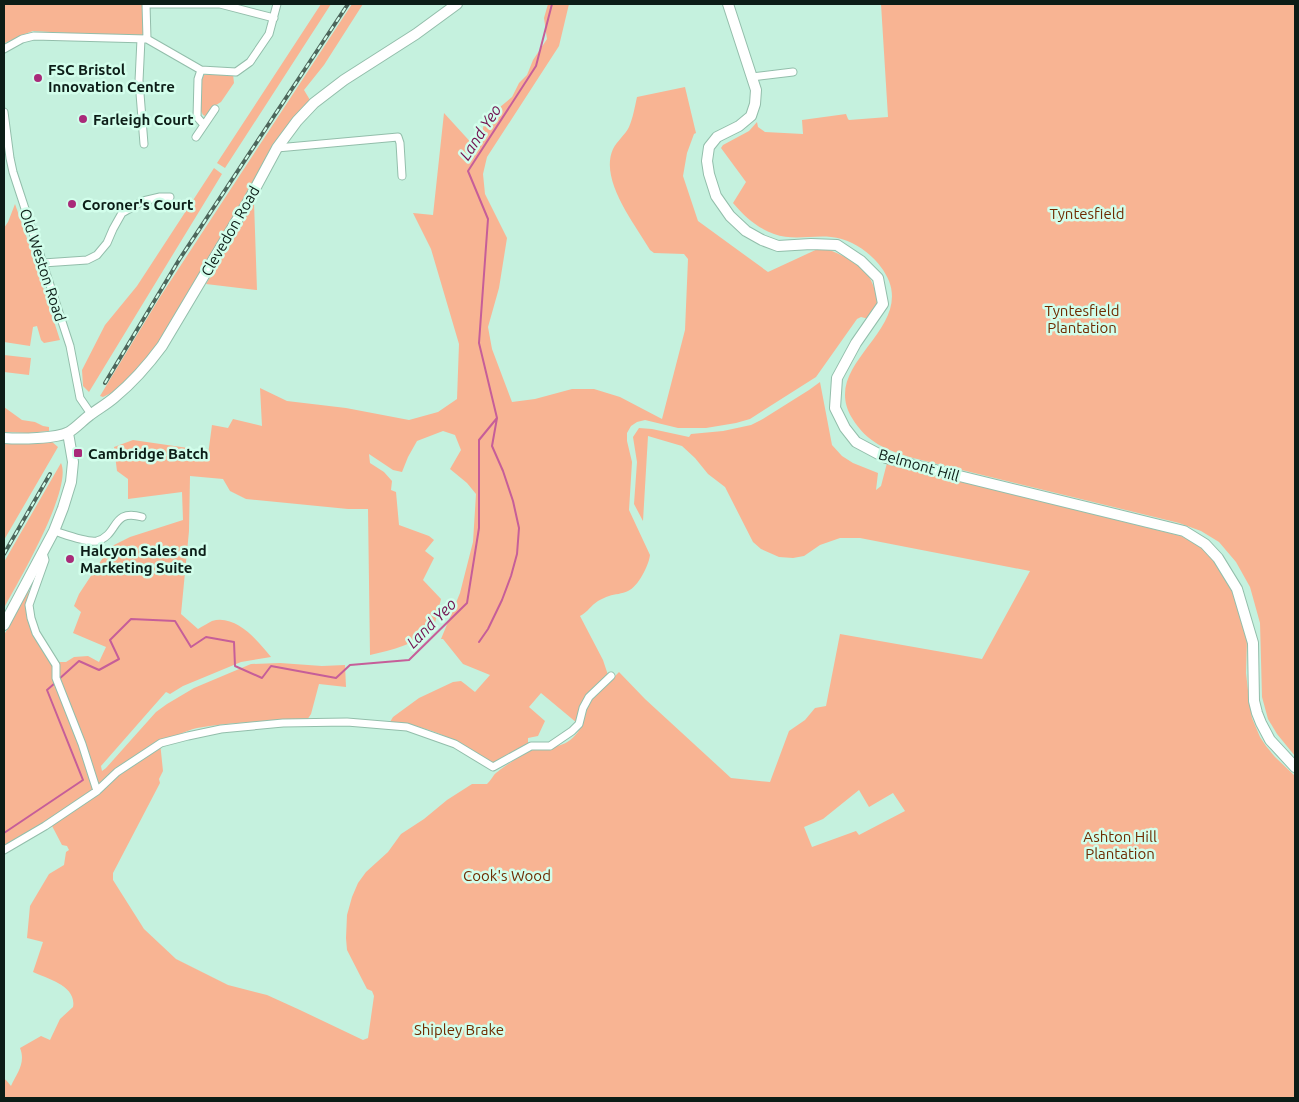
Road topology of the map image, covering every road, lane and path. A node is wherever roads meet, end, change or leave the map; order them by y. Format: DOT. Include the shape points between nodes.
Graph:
graph roads {
  1 [pos="146,4"];
  2 [pos="277,4"];
  3 [pos="457,4"];
  4 [pos="728,4"];
  5 [pos="274,18"];
  6 [pos="144,39"];
  7 [pos="4,49"];
  8 [pos="201,70"];
  9 [pos="792,72"];
  10 [pos="752,77"];
  11 [pos="215,109"];
  12 [pos="4,112"];
  13 [pos="204,125"];
  14 [pos="196,137"];
  15 [pos="144,144"];
  16 [pos="277,148"];
  17 [pos="402,176"];
  18 [pos="170,197"];
  19 [pos="43,263"];
  20 [pos="91,414"];
  21 [pos="68,433"];
  22 [pos="4,438"];
  23 [pos="142,517"];
  24 [pos="54,531"];
  25 [pos="43,553"];
  26 [pos="4,625"];
  27 [pos="611,676"];
  28 [pos="1295,767"];
  29 [pos="97,791"];
  30 [pos="4,850"];
  1 -- 5 [label="street" via="220,4"];
  1 -- 6 [label="street"];
  2 -- 5 [label="street"];
  3 -- 16 [label="main road, Clevedon Road" via="336,86 297,121"];
  4 -- 10 [label="main road, Belmont Hill"];
  5 -- 8 [label="street" via="269,34 243,68 236,72"];
  6 -- 7 [label="street" via="34,36 22,38"];
  6 -- 8 [label="street"];
  6 -- 15 [label="street" via="139,81"];
  8 -- 13 [label="street" via="197,117"];
  9 -- 10 [label="street"];
  10 -- 28 [label="main road, Belmont Hill" via="756,90 751,116 716,137 709,147 709,174 716,196 746,231 778,246 838,245 878,278 883,304 856,342 837,378 835,408 856,442 886,458 1184,531 1205,544 1237,589 1253,643 1254,701 1261,723 1270,740"];
  11 -- 13 [label="street"];
  12 -- 19 [label="street, Old Weston Road" via="13,172"];
  13 -- 14 [label="street"];
  16 -- 17 [label="street" via="398,137"];
  16 -- 20 [label="main road, Clevedon Road" via="162,346 136,378"];
  18 -- 19 [label="street" via="143,201 122,213 97,255 87,260"];
  19 -- 20 [label="street, Old Weston Road" via="70,346 80,398"];
  20 -- 21 [label="main road, Clevedon Road"];
  21 -- 22 [label="main road"];
  21 -- 24 [label="main road" via="73,462 71,482"];
  23 -- 24 [label="street" via="127,515 104,538 95,541"];
  24 -- 25 [label="main road"];
  25 -- 26 [label="main road"];
  25 -- 29 [label="street" via="45,560 29,605 31,618 36,633 56,665 57,681"];
  27 -- 29 [label="street" via="588,697 579,724 572,731 550,746 531,746 493,767 456,744 407,727 347,722 283,723 220,729 161,744 118,772"];
  29 -- 30 [label="street"];
}
